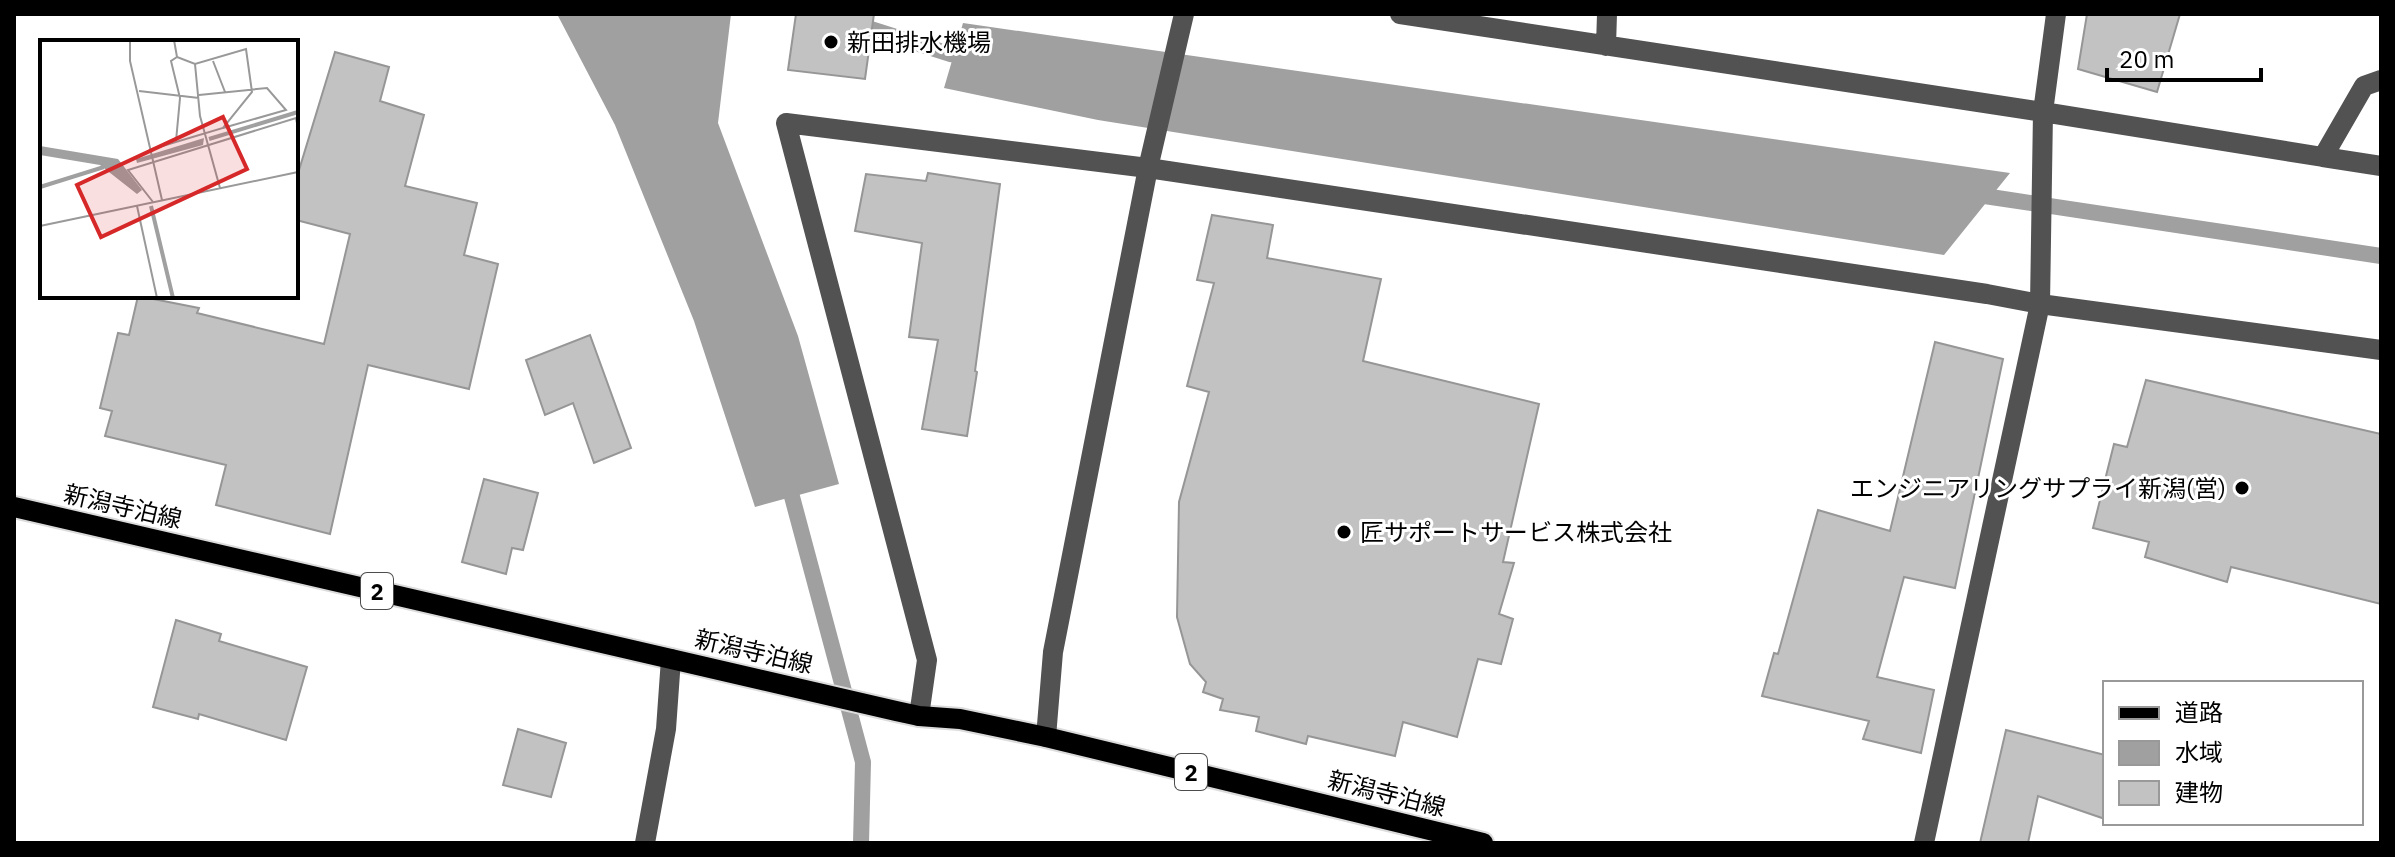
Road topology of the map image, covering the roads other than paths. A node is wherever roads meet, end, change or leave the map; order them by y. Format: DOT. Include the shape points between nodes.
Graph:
graph roads {
  1 [pos="1184,14"];
  2 [pos="1400,14"];
  3 [pos="1607,14"];
  4 [pos="2056,14"];
  5 [pos="1606,46"];
  6 [pos="2381,80"];
  7 [pos="2043,112"];
  8 [pos="2323,157"];
  9 [pos="2381,166"];
  10 [pos="1148,168"];
  11 [pos="2040,304"];
  12 [pos="2381,350"];
  13 [pos="14,507"];
  14 [pos="671,659"];
  15 [pos="919,716"];
  16 [pos="1046,737"];
  17 [pos="645,843"];
  18 [pos="1483,843"];
  19 [pos="1924,843"];
  1 -- 10 [label="street"];
  2 -- 5 [label="street"];
  3 -- 5 [label="street"];
  4 -- 7 [label="street"];
  5 -- 7 [label="street"];
  6 -- 8 [label="street" via="2364,86"];
  7 -- 8 [label="street"];
  7 -- 11 [label="street"];
  8 -- 9 [label="street"];
  10 -- 11 [label="street"];
  10 -- 15 [label="street" via="786,123 927,660"];
  10 -- 16 [label="street" via="1053,652"];
  11 -- 12 [label="street"];
  11 -- 19 [label="street"];
  13 -- 14 [label="main road, 新潟寺泊線 / 2"];
  14 -- 15 [label="main road, 新潟寺泊線 / 2"];
  14 -- 17 [label="street" via="666,729"];
  15 -- 16 [label="main road, 新潟寺泊線 / 2"];
  16 -- 18 [label="main road, 新潟寺泊線 / 2"];
}
